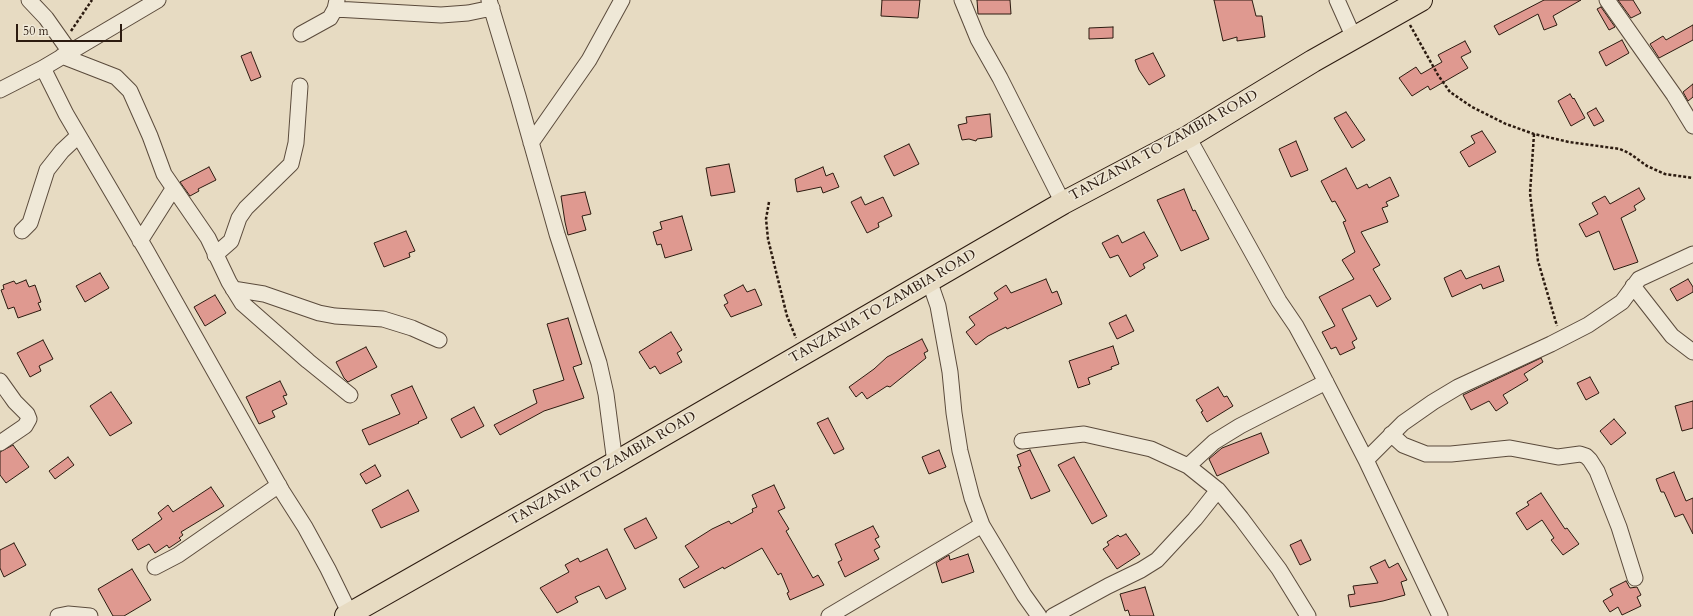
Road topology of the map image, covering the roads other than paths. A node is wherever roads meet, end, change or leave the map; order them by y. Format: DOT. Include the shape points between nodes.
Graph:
graph roads {
  1 [pos="29,0"];
  2 [pos="158,0"];
  3 [pos="622,0"];
  4 [pos="962,0"];
  5 [pos="1337,0"];
  6 [pos="1421,0"];
  7 [pos="1607,0"];
  8 [pos="336,4"];
  9 [pos="490,4"];
  10 [pos="301,34"];
  11 [pos="1354,38"];
  12 [pos="65,50"];
  13 [pos="43,68"];
  14 [pos="300,86"];
  15 [pos="0,90"];
  16 [pos="1693,126"];
  17 [pos="78,136"];
  18 [pos="1188,137"];
  19 [pos="531,143"];
  20 [pos="173,189"];
  21 [pos="1063,203"];
  22 [pos="22,230"];
  23 [pos="140,241"];
  24 [pos="1693,254"];
  25 [pos="215,255"];
  26 [pos="929,280"];
  27 [pos="1633,286"];
  28 [pos="233,289"];
  29 [pos="439,340"];
  30 [pos="1693,352"];
  31 [pos="0,381"];
  32 [pos="1326,382"];
  33 [pos="350,395"];
  34 [pos="1391,434"];
  35 [pos="1022,441"];
  36 [pos="0,443"];
  37 [pos="1366,460"];
  38 [pos="615,463"];
  39 [pos="1188,466"];
  40 [pos="279,485"];
  41 [pos="1218,490"];
  42 [pos="982,525"];
  43 [pos="155,567"];
  44 [pos="1635,578"];
  45 [pos="348,615"];
  46 [pos="58,616"];
  47 [pos="90,616"];
  48 [pos="829,616"];
  49 [pos="1039,616"];
  50 [pos="1053,616"];
  51 [pos="1308,616"];
  52 [pos="1440,616"];
  1 -- 12 [label="street" via="46,18"];
  2 -- 12 [label="street" via="134,16"];
  3 -- 19 [label="street" via="589,60"];
  4 -- 21 [label="street" via="978,39"];
  5 -- 11 [label="street"];
  6 -- 11 [label="highway, TANZANIA TO ZAMBIA ROAD"];
  7 -- 16 [label="street" via="1674,94"];
  8 -- 9 [label="street" via="441,15 468,13"];
  8 -- 10 [label="street" via="330,18"];
  9 -- 19 [label="street"];
  11 -- 18 [label="highway, TANZANIA TO ZAMBIA ROAD"];
  12 -- 13 [label="street"];
  12 -- 20 [label="street" via="116,77 130,91 164,174"];
  13 -- 15 [label="street"];
  13 -- 17 [label="street"];
  14 -- 25 [label="street" via="296,143 291,164 246,208 239,218 231,242"];
  17 -- 22 [label="street" via="47,170 30,223"];
  17 -- 23 [label="street"];
  18 -- 21 [label="highway, TANZANIA TO ZAMBIA ROAD"];
  18 -- 32 [label="street"];
  19 -- 38 [label="street" via="557,234 599,363 606,394"];
  20 -- 23 [label="street"];
  20 -- 25 [label="street" via="208,238"];
  21 -- 26 [label="highway, TANZANIA TO ZAMBIA ROAD"];
  23 -- 40 [label="street"];
  24 -- 27 [label="street" via="1639,279"];
  25 -- 28 [label="street"];
  26 -- 38 [label="highway, TANZANIA TO ZAMBIA ROAD"];
  26 -- 42 [label="street" via="938,306 950,372 960,451"];
  27 -- 30 [label="street" via="1672,336"];
  27 -- 34 [label="street" via="1622,302 1606,314 1561,339 1458,387 1403,423"];
  28 -- 29 [label="street" via="264,294 319,313 383,319"];
  28 -- 33 [label="street" via="254,315"];
  31 -- 36 [label="street" via="29,418 25,426"];
  32 -- 37 [label="street"];
  32 -- 39 [label="street" via="1240,426 1214,442"];
  34 -- 37 [label="street"];
  34 -- 44 [label="street" via="1403,445 1426,454 1510,448 1558,457 1586,456 1597,471"];
  35 -- 39 [label="street" via="1084,434 1151,449"];
  37 -- 52 [label="street"];
  38 -- 45 [label="highway, TANZANIA TO ZAMBIA ROAD"];
  39 -- 41 [label="street"];
  40 -- 43 [label="street" via="178,555"];
  40 -- 45 [label="street" via="328,569"];
  41 -- 50 [label="street" via="1157,560"];
  41 -- 51 [label="street" via="1279,569"];
  42 -- 48 [label="street"];
  42 -- 49 [label="street"];
  46 -- 47 [label="street"];
}
